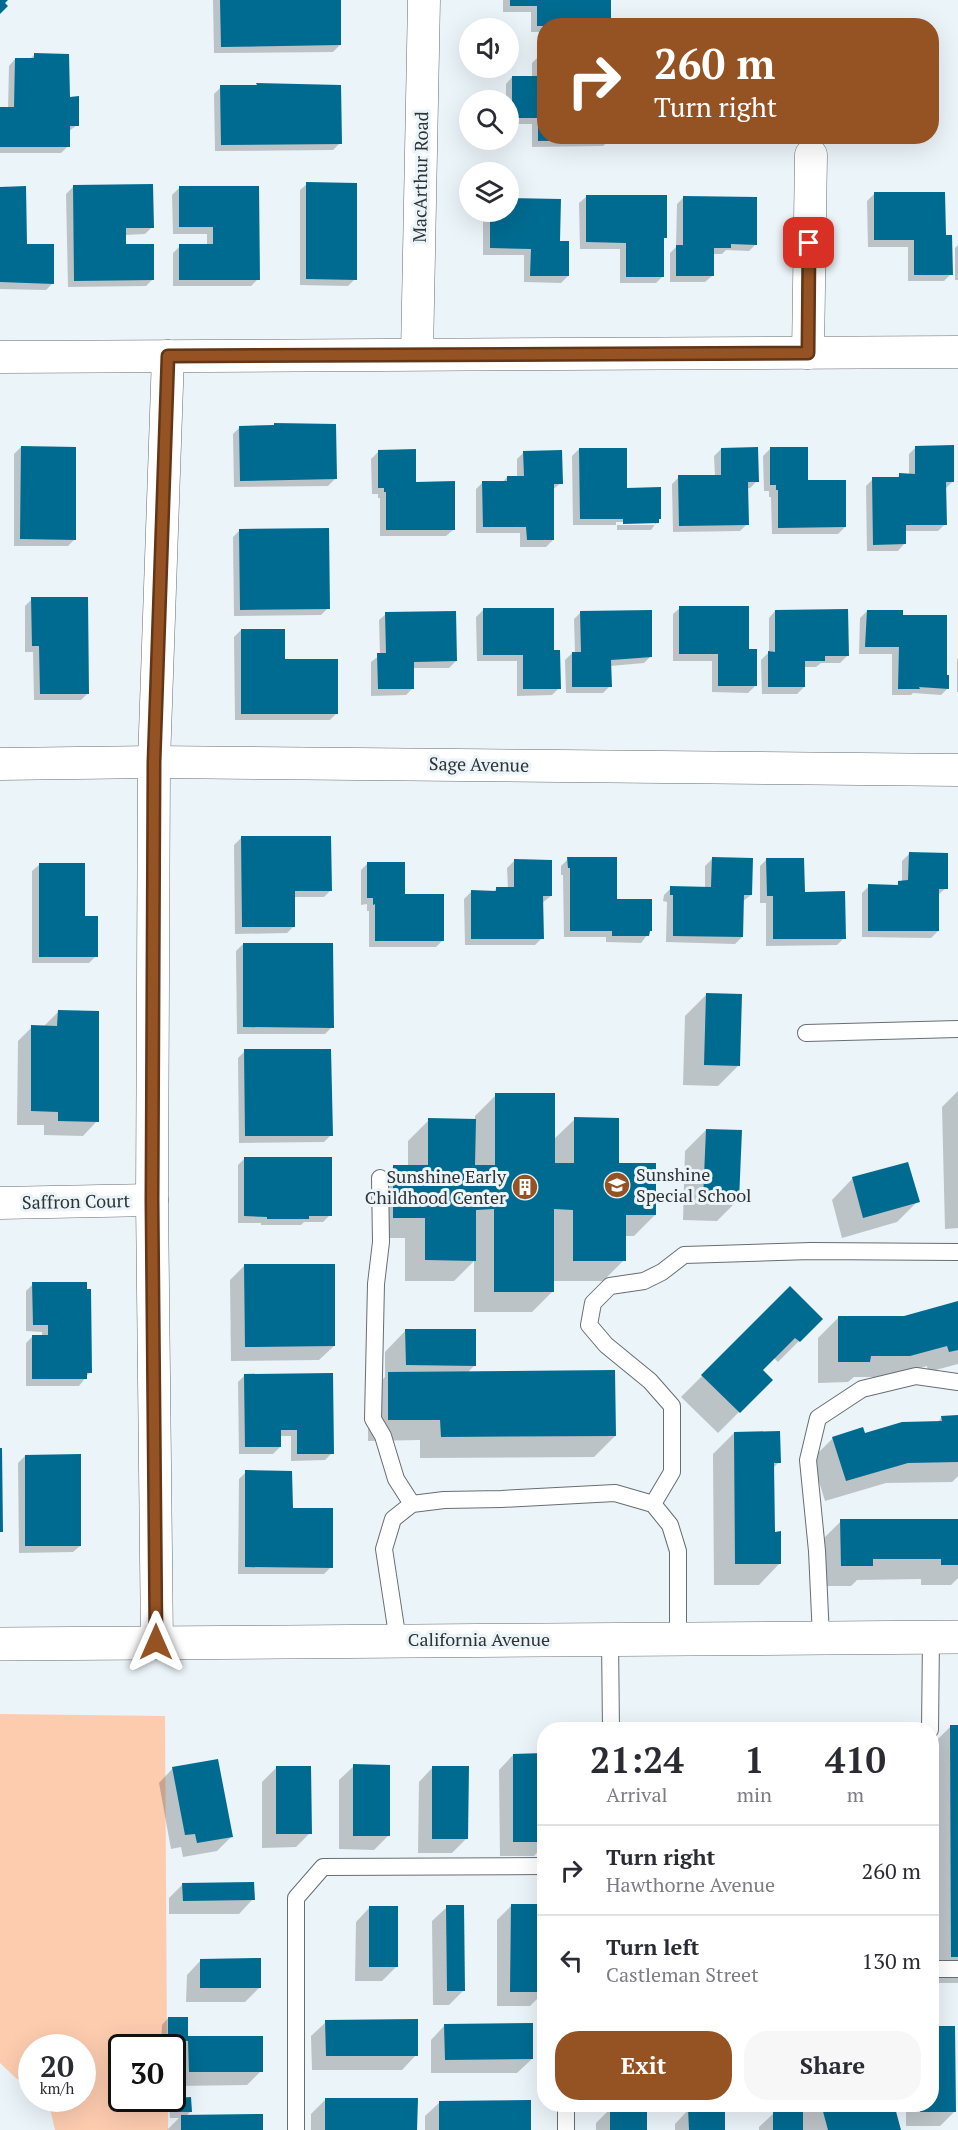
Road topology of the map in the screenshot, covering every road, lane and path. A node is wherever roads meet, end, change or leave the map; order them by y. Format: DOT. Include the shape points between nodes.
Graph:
graph roads {
  1 [pos="424,0"];
  2 [pos="811,155"];
  3 [pos="958,352"];
  4 [pos="808,353"];
  5 [pos="417,354"];
  6 [pos="168,356"];
  7 [pos="0,357"];
  8 [pos="154,762"];
  9 [pos="0,765"];
  10 [pos="958,770"];
  11 [pos="958,1029"];
  12 [pos="806,1033"];
  13 [pos="380,1178"];
  14 [pos="152,1200"];
  15 [pos="0,1203"];
  16 [pos="958,1252"];
  17 [pos="958,1382"];
  18 [pos="412,1504"];
  19 [pos="653,1504"];
  20 [pos="821,1637"];
  21 [pos="944,1637"];
  22 [pos="610,1639"];
  23 [pos="678,1639"];
  24 [pos="398,1641"];
  25 [pos="156,1642"];
  26 [pos="0,1644"];
  27 [pos="611,1722"];
  28 [pos="931,1722"];
  29 [pos="537,1866"];
  30 [pos="958,1969"];
  31 [pos="939,1970"];
  32 [pos="566,2112"];
  33 [pos="296,2130"];
  34 [pos="566,2130"];
  1 -- 5 [label="street, MacArthur Road"];
  2 -- 4 [label="street"];
  3 -- 4 [label="street"];
  4 -- 5 [label="street"];
  5 -- 6 [label="street"];
  6 -- 7 [label="street"];
  6 -- 8 [label="street"];
  8 -- 9 [label="street, Sage Avenue"];
  8 -- 10 [label="street, Sage Avenue"];
  8 -- 14 [label="street"];
  11 -- 12 [label="lane"];
  13 -- 18 [label="lane" via="373,1419 396,1479"];
  14 -- 15 [label="street, Saffron Court"];
  14 -- 25 [label="street"];
  16 -- 19 [label="lane" via="684,1255 644,1281 610,1286 593,1304 589,1325 672,1406 672,1472"];
  17 -- 20 [label="lane" via="916,1376 862,1389 818,1418 808,1460"];
  18 -- 19 [label="lane" via="615,1493"];
  18 -- 24 [label="lane" via="393,1519 384,1549"];
  19 -- 23 [label="lane" via="670,1525 678,1551"];
  20 -- 21 [label="main road, California Avenue"];
  20 -- 23 [label="main road, California Avenue"];
  21 -- 28 [label="lane"];
  22 -- 23 [label="main road, California Avenue"];
  22 -- 24 [label="main road, California Avenue"];
  22 -- 27 [label="lane"];
  24 -- 25 [label="main road, California Avenue"];
  25 -- 26 [label="main road, California Avenue"];
  29 -- 33 [label="lane" via="323,1867 296,1898"];
  30 -- 31 [label="lane"];
  32 -- 34 [label="lane"];
}
